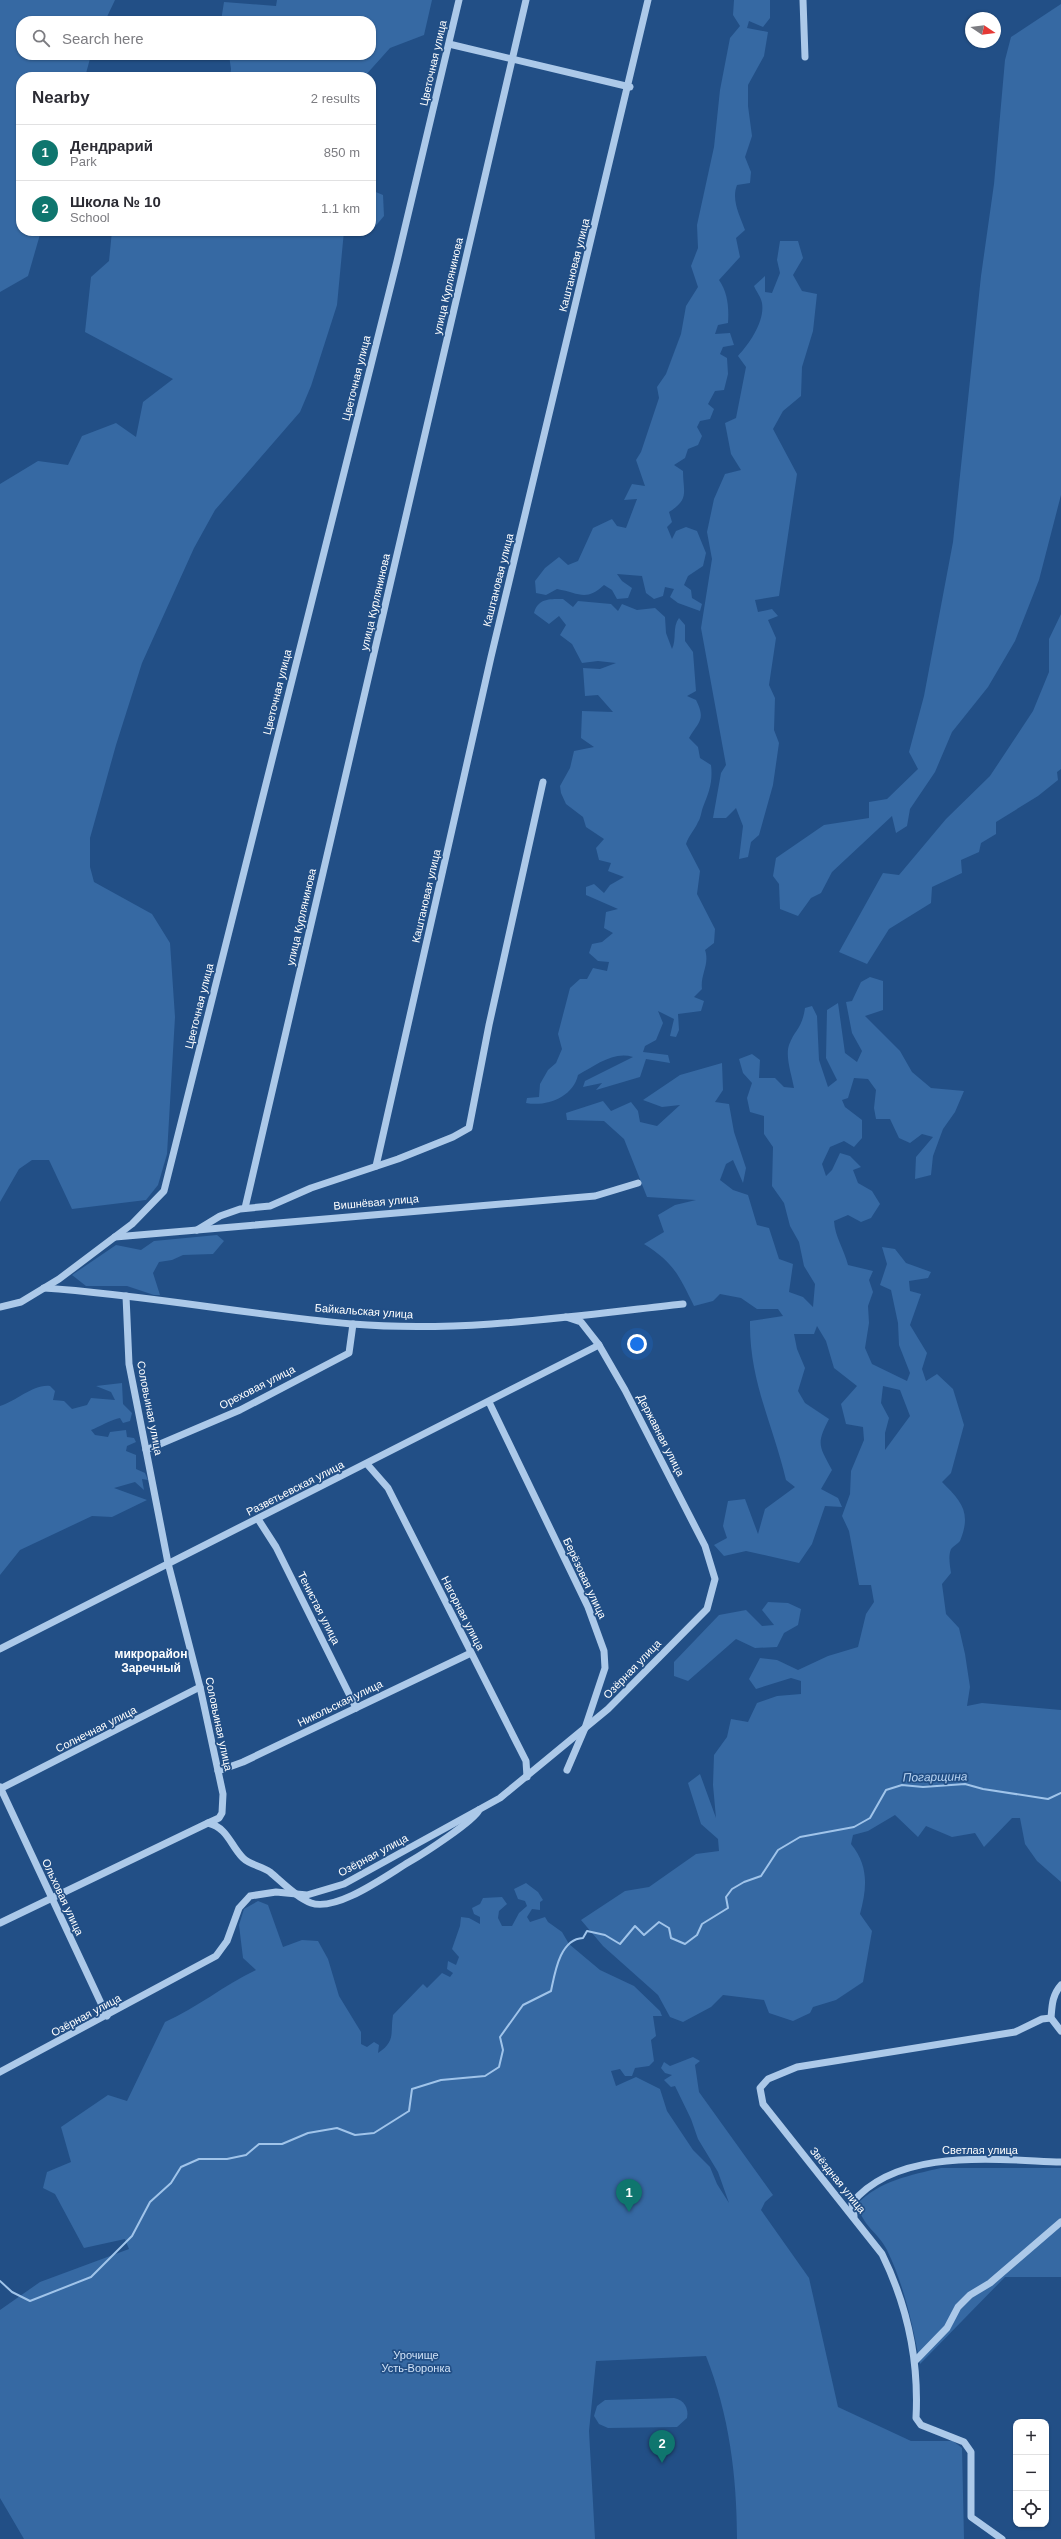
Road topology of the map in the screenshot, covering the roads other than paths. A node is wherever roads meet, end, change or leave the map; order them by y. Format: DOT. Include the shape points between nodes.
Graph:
graph roads {
  1 [pos="459,0"];
  2 [pos="526,0"];
  3 [pos="648,0"];
  4 [pos="803,0"];
  5 [pos="449,44"];
  6 [pos="805,57"];
  7 [pos="512,59"];
  8 [pos="629,87"];
  9 [pos="543,782"];
  10 [pos="376,1166"];
  11 [pos="638,1183"];
  12 [pos="244,1208"];
  13 [pos="197,1230"];
  14 [pos="115,1237"];
  15 [pos="44,1288"];
  16 [pos="126,1296"];
  17 [pos="683,1304"];
  18 [pos="0,1307"];
  19 [pos="566,1317"];
  20 [pos="353,1324"];
  21 [pos="599,1345"];
  22 [pos="489,1402"];
  23 [pos="146,1450"];
  24 [pos="367,1464"];
  25 [pos="258,1519"];
  26 [pos="168,1562"];
  27 [pos="715,1579"];
  28 [pos="0,1649"];
  29 [pos="471,1653"];
  30 [pos="200,1687"];
  31 [pos="356,1708"];
  32 [pos="585,1728"];
  33 [pos="567,1770"];
  34 [pos="218,1771"];
  35 [pos="527,1777"];
  36 [pos="0,1788"];
  37 [pos="480,1809"];
  38 [pos="208,1823"];
  39 [pos="296,1894"];
  40 [pos="51,1897"];
  41 [pos="0,1923"];
  42 [pos="1061,1985"];
  43 [pos="107,2016"];
  44 [pos="1051,2018"];
  45 [pos="1061,2031"];
  46 [pos="0,2072"];
  47 [pos="1061,2162"];
  48 [pos="854,2218"];
  49 [pos="1061,2222"];
  50 [pos="915,2361"];
  51 [pos="1002,2539"];
  1 -- 5 [label="street, Цветочная улица"];
  2 -- 7 [label="street, улица Курлянинова"];
  3 -- 8 [label="street, Каштановая улица"];
  4 -- 6 [label="street"];
  5 -- 7 [label="street"];
  5 -- 14 [label="street, Цветочная улица" via="164,1191 132,1224"];
  7 -- 8 [label="street"];
  7 -- 12 [label="street, улица Курлянинова"];
  8 -- 10 [label="street, Каштановая улица" via="491,657"];
  9 -- 10 [label="street" via="469,1128 453,1137"];
  10 -- 12 [label="street" via="312,1188 270,1206"];
  11 -- 13 [label="street, Вишнёвая улица" via="595,1196 264,1222"];
  12 -- 13 [label="street" via="220,1216"];
  13 -- 14 [label="street, Вишнёвая улица"];
  14 -- 15 [label="street, Цветочная улица"];
  15 -- 16 [label="street, Байкальская улица"];
  15 -- 18 [label="street, Цветочная улица" via="21,1302"];
  16 -- 20 [label="street, Байкальская улица"];
  16 -- 23 [label="street, Соловьиная улица" via="129,1364"];
  17 -- 19 [label="street, Байкальская улица"];
  19 -- 20 [label="street, Байкальская улица" via="457,1327"];
  19 -- 21 [label="street, Державная улица" via="581,1322"];
  20 -- 23 [label="street, Ореховая улица" via="349,1352 240,1410"];
  21 -- 22 [label="street, Разветьевская улица"];
  21 -- 27 [label="street, Державная улица" via="625,1390 704,1546"];
  22 -- 24 [label="street, Разветьевская улица"];
  22 -- 32 [label="street, Берёзовая улица" via="588,1608 604,1651 605,1668"];
  23 -- 26 [label="street, Соловьиная улица"];
  24 -- 25 [label="street, Разветьевская улица"];
  24 -- 29 [label="street, Нагорная улица" via="388,1488"];
  25 -- 26 [label="street, Разветьевская улица"];
  25 -- 31 [label="street, Тенистая улица" via="276,1547"];
  26 -- 28 [label="street, Разветьевская улица"];
  26 -- 30 [label="street, Соловьиная улица"];
  27 -- 32 [label="street, Озёрная улица" via="707,1608 608,1709"];
  29 -- 31 [label="street, Никольская улица"];
  29 -- 35 [label="street, Нагорная улица" via="526,1761"];
  30 -- 34 [label="street, Соловьиная улица"];
  30 -- 36 [label="street, Солнечная улица"];
  31 -- 34 [label="street, Никольская улица" via="243,1762"];
  32 -- 33 [label="street, Берёзовая улица"];
  32 -- 35 [label="street, Озёрная улица"];
  34 -- 38 [label="street, Соловьиная улица" via="224,1807 219,1818"];
  35 -- 37 [label="street, Озёрная улица" via="500,1798"];
  36 -- 40 [label="street, Ольховая улица"];
  37 -- 39 [label="street, Озёрная улица" via="344,1884 307,1894"];
  37 -- 39 [label="street" via="467,1823 414,1859 335,1904 310,1903"];
  38 -- 39 [label="street" via="224,1830 244,1860 267,1870"];
  38 -- 40 [label="street"];
  39 -- 43 [label="street, Озёрная улица" via="276,1892 250,1896 239,1908 227,1941 216,1956"];
  40 -- 41 [label="street"];
  40 -- 43 [label="street, Ольховая улица"];
  42 -- 44 [label="street" via="1056,1990"];
  43 -- 46 [label="street, Озёрная улица"];
  44 -- 45 [label="street"];
  44 -- 48 [label="street, Звёздная улица" via="1042,2019 1015,2032 824,2062 798,2067 768,2079 760,2088 763,2104"];
  47 -- 48 [label="street, Светлая улица" via="956,2159 934,2162 892,2175 862,2192 852,2203"];
  48 -- 50 [label="street, Звёздная улица" via="882,2254 891,2273"];
  49 -- 50 [label="street" via="990,2283 970,2295 958,2307 947,2328"];
  50 -- 51 [label="street, Звёздная улица" via="916,2418 921,2425 964,2442 968,2446 971,2452 971,2517"];
}
